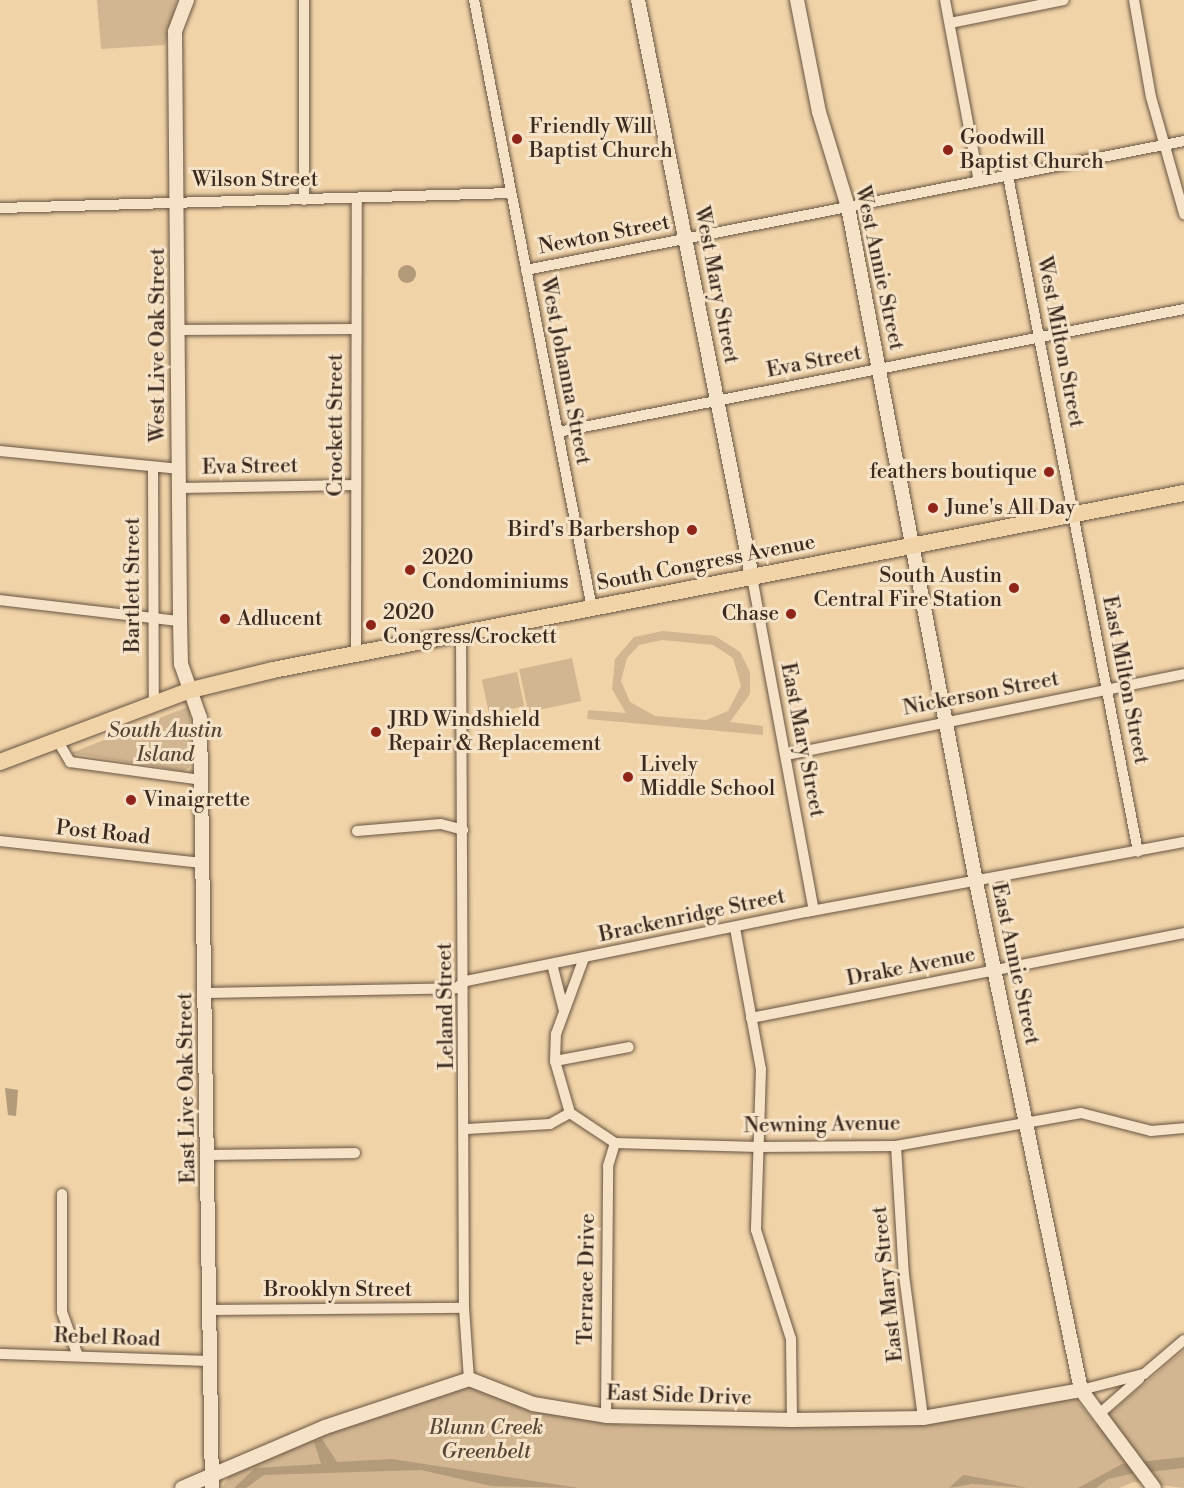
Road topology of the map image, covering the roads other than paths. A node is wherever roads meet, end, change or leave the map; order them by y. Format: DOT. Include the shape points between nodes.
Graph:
graph roads {
  1 [pos="187,0"];
  2 [pos="304,0"];
  3 [pos="474,0"];
  4 [pos="638,0"];
  5 [pos="797,0"];
  6 [pos="945,0"];
  7 [pos="1064,0"];
  8 [pos="1134,0"];
  9 [pos="950,23"];
  10 [pos="1184,141"];
  11 [pos="1167,144"];
  12 [pos="1008,176"];
  13 [pos="979,181"];
  14 [pos="511,193"];
  15 [pos="357,198"];
  16 [pos="179,200"];
  17 [pos="304,200"];
  18 [pos="0,207"];
  19 [pos="848,207"];
  20 [pos="1184,214"];
  21 [pos="687,238"];
  22 [pos="526,270"];
  23 [pos="1184,309"];
  24 [pos="356,329"];
  25 [pos="177,330"];
  26 [pos="1040,338"];
  27 [pos="879,369"];
  28 [pos="717,400"];
  29 [pos="558,432"];
  30 [pos="0,451"];
  31 [pos="153,466"];
  32 [pos="180,469"];
  33 [pos="356,485"];
  34 [pos="180,488"];
  35 [pos="1184,493"];
  36 [pos="1074,515"];
  37 [pos="914,546"];
  38 [pos="752,577"];
  39 [pos="0,600"];
  40 [pos="592,608"];
  41 [pos="153,619"];
  42 [pos="180,621"];
  43 [pos="461,632"];
  44 [pos="356,652"];
  45 [pos="1184,674"];
  46 [pos="1107,688"];
  47 [pos="191,690"];
  48 [pos="154,703"];
  49 [pos="947,719"];
  50 [pos="57,740"];
  51 [pos="786,754"];
  52 [pos="0,762"];
  53 [pos="201,780"];
  54 [pos="463,830"];
  55 [pos="357,831"];
  56 [pos="0,841"];
  57 [pos="1184,842"];
  58 [pos="1138,852"];
  59 [pos="202,863"];
  60 [pos="976,882"];
  61 [pos="814,910"];
  62 [pos="735,928"];
  63 [pos="1184,933"];
  64 [pos="584,958"];
  65 [pos="552,964"];
  66 [pos="995,970"];
  67 [pos="466,981"];
  68 [pos="206,993"];
  69 [pos="564,1011"];
  70 [pos="751,1018"];
  71 [pos="629,1047"];
  72 [pos="555,1061"];
  73 [pos="570,1113"];
  74 [pos="1027,1124"];
  75 [pos="1184,1128"];
  76 [pos="466,1129"];
  77 [pos="615,1143"];
  78 [pos="896,1146"];
  79 [pos="759,1147"];
  80 [pos="355,1153"];
  81 [pos="210,1155"];
  82 [pos="62,1194"];
  83 [pos="464,1308"];
  84 [pos="212,1310"];
  85 [pos="1184,1340"];
  86 [pos="0,1354"];
  87 [pos="78,1356"];
  88 [pos="212,1361"];
  89 [pos="1144,1374"];
  90 [pos="470,1379"];
  91 [pos="1081,1390"];
  92 [pos="1098,1415"];
  93 [pos="606,1416"];
  94 [pos="922,1418"];
  95 [pos="792,1420"];
  96 [pos="212,1473"];
  97 [pos="182,1488"];
  98 [pos="212,1488"];
  99 [pos="1154,1488"];
  1 -- 16 [label="street, West Live Oak Street" via="175,32"];
  2 -- 17 [label="street"];
  3 -- 14 [label="street, West Johanna Street"];
  4 -- 21 [label="street, West Mary Street"];
  5 -- 19 [label="street, West Annie Street" via="819,112"];
  6 -- 9 [label="street"];
  7 -- 9 [label="street"];
  8 -- 11 [label="street" via="1151,97"];
  9 -- 13 [label="street"];
  10 -- 11 [label="street, Newton Street"];
  11 -- 12 [label="street, Newton Street"];
  11 -- 20 [label="street"];
  12 -- 13 [label="street, Newton Street"];
  12 -- 26 [label="street, West Milton Street"];
  13 -- 19 [label="street, Newton Street"];
  14 -- 15 [label="street, Wilson Street"];
  14 -- 22 [label="street, West Johanna Street"];
  15 -- 17 [label="street, Wilson Street"];
  15 -- 24 [label="street, Crockett Street"];
  16 -- 17 [label="street, Wilson Street"];
  16 -- 18 [label="street, Wilson Street"];
  16 -- 25 [label="street, West Live Oak Street"];
  19 -- 21 [label="street, Newton Street"];
  19 -- 27 [label="street, West Annie Street"];
  21 -- 22 [label="street, Newton Street"];
  21 -- 28 [label="street, West Mary Street"];
  22 -- 29 [label="street, West Johanna Street"];
  23 -- 26 [label="street, Eva Street"];
  24 -- 25 [label="street"];
  24 -- 33 [label="street, Crockett Street"];
  25 -- 32 [label="street, West Live Oak Street"];
  26 -- 27 [label="street, Eva Street"];
  26 -- 36 [label="street, West Milton Street"];
  27 -- 28 [label="street, Eva Street"];
  27 -- 37 [label="street, West Annie Street"];
  28 -- 29 [label="street, Eva Street"];
  28 -- 38 [label="street, West Mary Street"];
  29 -- 40 [label="street, West Johanna Street"];
  30 -- 31 [label="street"];
  31 -- 32 [label="street"];
  31 -- 41 [label="street, Bartlett Street"];
  32 -- 34 [label="street, West Live Oak Street"];
  33 -- 34 [label="street, Eva Street"];
  33 -- 44 [label="street, Crockett Street"];
  34 -- 42 [label="street, West Live Oak Street"];
  35 -- 36 [label="main road, South Congress Avenue"];
  36 -- 37 [label="main road, South Congress Avenue"];
  36 -- 46 [label="street, East Milton Street"];
  37 -- 38 [label="main road, South Congress Avenue"];
  37 -- 49 [label="street, East Annie Street"];
  38 -- 40 [label="main road, South Congress Avenue"];
  38 -- 51 [label="street, East Mary Street"];
  39 -- 41 [label="street"];
  40 -- 43 [label="main road, South Congress Avenue"];
  41 -- 42 [label="street"];
  41 -- 48 [label="street, Bartlett Street"];
  42 -- 47 [label="street, West Live Oak Street" via="181,664"];
  43 -- 44 [label="main road, South Congress Avenue"];
  43 -- 54 [label="street, Leland Street"];
  44 -- 47 [label="main road, South Congress Avenue"];
  45 -- 46 [label="street, Nickerson Street"];
  46 -- 49 [label="street, Nickerson Street"];
  46 -- 58 [label="street, East Milton Street"];
  47 -- 48 [label="main road, South Congress Avenue"];
  47 -- 53 [label="street, East Live Oak Street" via="200,718"];
  48 -- 50 [label="main road, South Congress Avenue"];
  49 -- 51 [label="street, Nickerson Street"];
  49 -- 60 [label="street, East Annie Street"];
  50 -- 52 [label="main road, South Congress Avenue"];
  50 -- 53 [label="street" via="70,762"];
  51 -- 61 [label="street, East Mary Street"];
  53 -- 59 [label="street, East Live Oak Street"];
  54 -- 55 [label="street" via="441,824"];
  54 -- 67 [label="street, Leland Street"];
  56 -- 59 [label="street, Post Road"];
  57 -- 58 [label="street, Brackenridge Street"];
  58 -- 60 [label="street, Brackenridge Street"];
  59 -- 68 [label="street, East Live Oak Street"];
  60 -- 61 [label="street, Brackenridge Street"];
  60 -- 66 [label="street, East Annie Street"];
  61 -- 62 [label="street, Brackenridge Street"];
  62 -- 64 [label="street, Brackenridge Street"];
  62 -- 70 [label="street"];
  63 -- 66 [label="street, Drake Avenue"];
  64 -- 65 [label="street, Brackenridge Street"];
  64 -- 69 [label="street"];
  65 -- 67 [label="street, Brackenridge Street"];
  65 -- 69 [label="street"];
  66 -- 70 [label="street, Drake Avenue"];
  66 -- 74 [label="street, East Annie Street"];
  67 -- 68 [label="street, Brackenridge Street" via="456,988"];
  67 -- 76 [label="street, Leland Street"];
  68 -- 81 [label="street, East Live Oak Street"];
  69 -- 72 [label="street"];
  70 -- 79 [label="street" via="761,1068"];
  71 -- 72 [label="street"];
  72 -- 73 [label="street"];
  73 -- 76 [label="street" via="550,1124"];
  73 -- 77 [label="street"];
  74 -- 75 [label="street, Newning Avenue" via="1093,1113 1151,1131"];
  74 -- 78 [label="street, Newning Avenue"];
  74 -- 91 [label="street, East Annie Street"];
  76 -- 83 [label="street, Leland Street"];
  77 -- 79 [label="street, Newning Avenue"];
  77 -- 93 [label="street, Terrace Drive" via="608,1166"];
  78 -- 79 [label="street, Newning Avenue"];
  78 -- 94 [label="street, East Mary Street" via="904,1275"];
  79 -- 95 [label="street" via="756,1230 791,1338"];
  80 -- 81 [label="street"];
  81 -- 84 [label="street, East Live Oak Street"];
  82 -- 87 [label="street" via="62,1312"];
  83 -- 84 [label="street, Brooklyn Street"];
  83 -- 90 [label="street, Leland Street"];
  84 -- 88 [label="street, East Live Oak Street"];
  85 -- 89 [label="street, East Side Drive"];
  86 -- 87 [label="street, Rebel Road"];
  87 -- 88 [label="street, Rebel Road"];
  88 -- 96 [label="street, East Live Oak Street"];
  89 -- 91 [label="street, East Side Drive"];
  89 -- 92 [label="street"];
  90 -- 93 [label="street, East Side Drive" via="533,1404"];
  90 -- 96 [label="street" via="325,1427"];
  91 -- 92 [label="street"];
  91 -- 94 [label="street, East Side Drive"];
  92 -- 99 [label="street"];
  93 -- 95 [label="street, East Side Drive"];
  94 -- 95 [label="street, East Side Drive"];
  96 -- 97 [label="street"];
  96 -- 98 [label="street, East Live Oak Street"];
}
